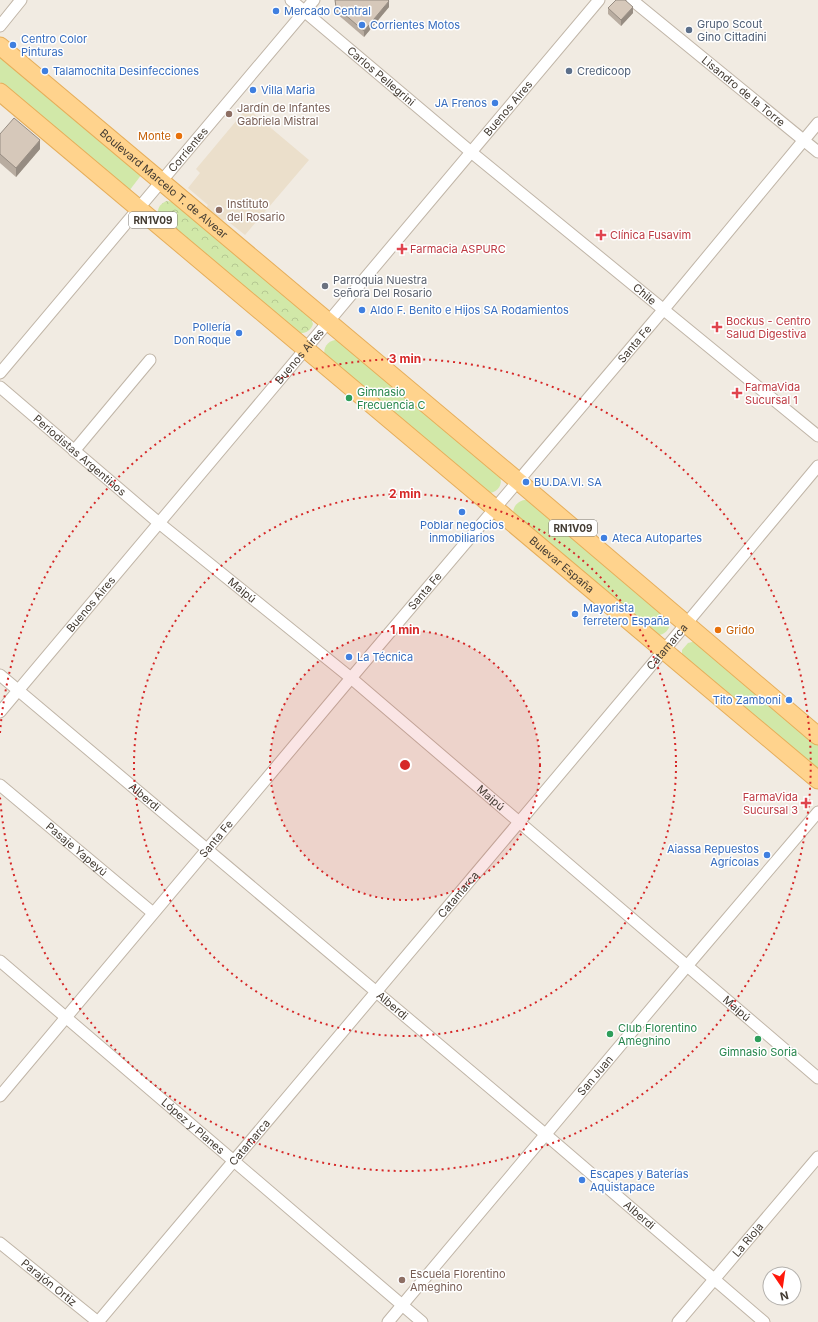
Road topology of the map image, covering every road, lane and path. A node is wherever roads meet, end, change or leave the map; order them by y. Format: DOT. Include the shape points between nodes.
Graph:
graph roads {
  1 [pos="21,0"];
  2 [pos="291,0"];
  3 [pos="314,0"];
  4 [pos="599,0"];
  5 [pos="632,0"];
  6 [pos="304,11"];
  7 [pos="0,26"];
  8 [pos="0,46"];
  9 [pos="0,92"];
  10 [pos="818,123"];
  11 [pos="804,140"];
  12 [pos="471,152"];
  13 [pos="818,152"];
  14 [pos="162,182"];
  15 [pos="139,208"];
  16 [pos="664,309"];
  17 [pos="328,322"];
  18 [pos="305,349"];
  19 [pos="150,360"];
  20 [pos="0,373"];
  21 [pos="0,387"];
  22 [pos="818,436"];
  23 [pos="74,450"];
  24 [pos="818,466"];
  25 [pos="518,482"];
  26 [pos="494,509"];
  27 [pos="159,523"];
  28 [pos="686,624"];
  29 [pos="664,650"];
  30 [pos="0,675"];
  31 [pos="351,678"];
  32 [pos="19,690"];
  33 [pos="0,712"];
  34 [pos="818,736"];
  35 [pos="818,780"];
  36 [pos="0,785"];
  37 [pos="818,812"];
  38 [pos="519,822"];
  39 [pos="207,850"];
  40 [pos="153,913"];
  41 [pos="0,961"];
  42 [pos="687,966"];
  43 [pos="376,992"];
  44 [pos="66,1017"];
  45 [pos="818,1078"];
  46 [pos="0,1096"];
  47 [pos="545,1134"];
  48 [pos="818,1157"];
  49 [pos="234,1160"];
  50 [pos="0,1243"];
  51 [pos="714,1279"];
  52 [pos="402,1305"];
  53 [pos="98,1322"];
  54 [pos="388,1322"];
  55 [pos="422,1322"];
  56 [pos="678,1322"];
  57 [pos="764,1322"];
  1 -- 7 [label="street"];
  2 -- 6 [label="street, Carlos Pellegrini"];
  3 -- 6 [label="street, Corrientes"];
  4 -- 12 [label="street, Buenos Aires"];
  5 -- 11 [label="street, Lisandro de la Torre"];
  6 -- 12 [label="street, Carlos Pellegrini"];
  6 -- 14 [label="street, Corrientes"];
  8 -- 14 [label="main road, Boulevard Marcelo T. de Alvear / RN1V09"];
  9 -- 15 [label="main road, RN1V09"];
  10 -- 11 [label="street, Santa Fe"];
  11 -- 13 [label="street, Lisandro de la Torre"];
  11 -- 16 [label="street, Santa Fe"];
  12 -- 16 [label="street, Chile"];
  12 -- 17 [label="street, Buenos Aires"];
  14 -- 15 [label="street, Corrientes"];
  14 -- 17 [label="main road, Boulevard Marcelo T. de Alvear / RN1V09"];
  15 -- 18 [label="main road, RN1V09"];
  15 -- 20 [label="street, Corrientes"];
  16 -- 22 [label="street, Chile"];
  16 -- 25 [label="street, Santa Fe"];
  17 -- 18 [label="street, Buenos Aires"];
  17 -- 25 [label="main road, RN1V09"];
  18 -- 26 [label="main road, Bulevar España / RN1V09"];
  18 -- 27 [label="street, Buenos Aires"];
  19 -- 23 [label="street"];
  21 -- 23 [label="street, Periodistas Argentinos"];
  23 -- 27 [label="street, Periodistas Argentinos"];
  24 -- 28 [label="street, Catamarca"];
  25 -- 26 [label="street, Santa Fe"];
  25 -- 28 [label="main road, RN1V09"];
  26 -- 29 [label="main road, Bulevar España / RN1V09"];
  26 -- 31 [label="street, Santa Fe"];
  27 -- 31 [label="street, Maipú"];
  27 -- 32 [label="street, Buenos Aires"];
  28 -- 29 [label="street, Catamarca"];
  28 -- 34 [label="main road, RN1V09"];
  29 -- 35 [label="main road, Bulevar España / RN1V09"];
  29 -- 38 [label="street, Catamarca"];
  30 -- 32 [label="street, Alberdi"];
  31 -- 38 [label="street, Maipú"];
  31 -- 39 [label="street, Santa Fe"];
  32 -- 33 [label="street, Buenos Aires"];
  32 -- 39 [label="street, Alberdi"];
  36 -- 40 [label="street, Pasaje Yapeyú"];
  37 -- 42 [label="street, San Juan"];
  38 -- 42 [label="street, Maipú"];
  38 -- 43 [label="street, Catamarca"];
  39 -- 40 [label="street, Santa Fe"];
  39 -- 43 [label="street, Alberdi"];
  40 -- 44 [label="street, Santa Fe"];
  41 -- 44 [label="street, López y Planes"];
  42 -- 45 [label="street, Maipú"];
  42 -- 47 [label="street, San Juan"];
  43 -- 47 [label="street, Alberdi"];
  43 -- 49 [label="street, Catamarca"];
  44 -- 46 [label="street, Santa Fe"];
  44 -- 49 [label="street, López y Planes"];
  47 -- 51 [label="street, Alberdi"];
  47 -- 52 [label="street, San Juan"];
  48 -- 51 [label="street, La Rioja"];
  49 -- 52 [label="street, López y Planes"];
  49 -- 53 [label="street, Catamarca"];
  50 -- 53 [label="street, Parajón Ortiz"];
  51 -- 56 [label="street, La Rioja"];
  51 -- 57 [label="street, Alberdi"];
  52 -- 54 [label="street, San Juan"];
  52 -- 55 [label="street, López y Planes"];
}
